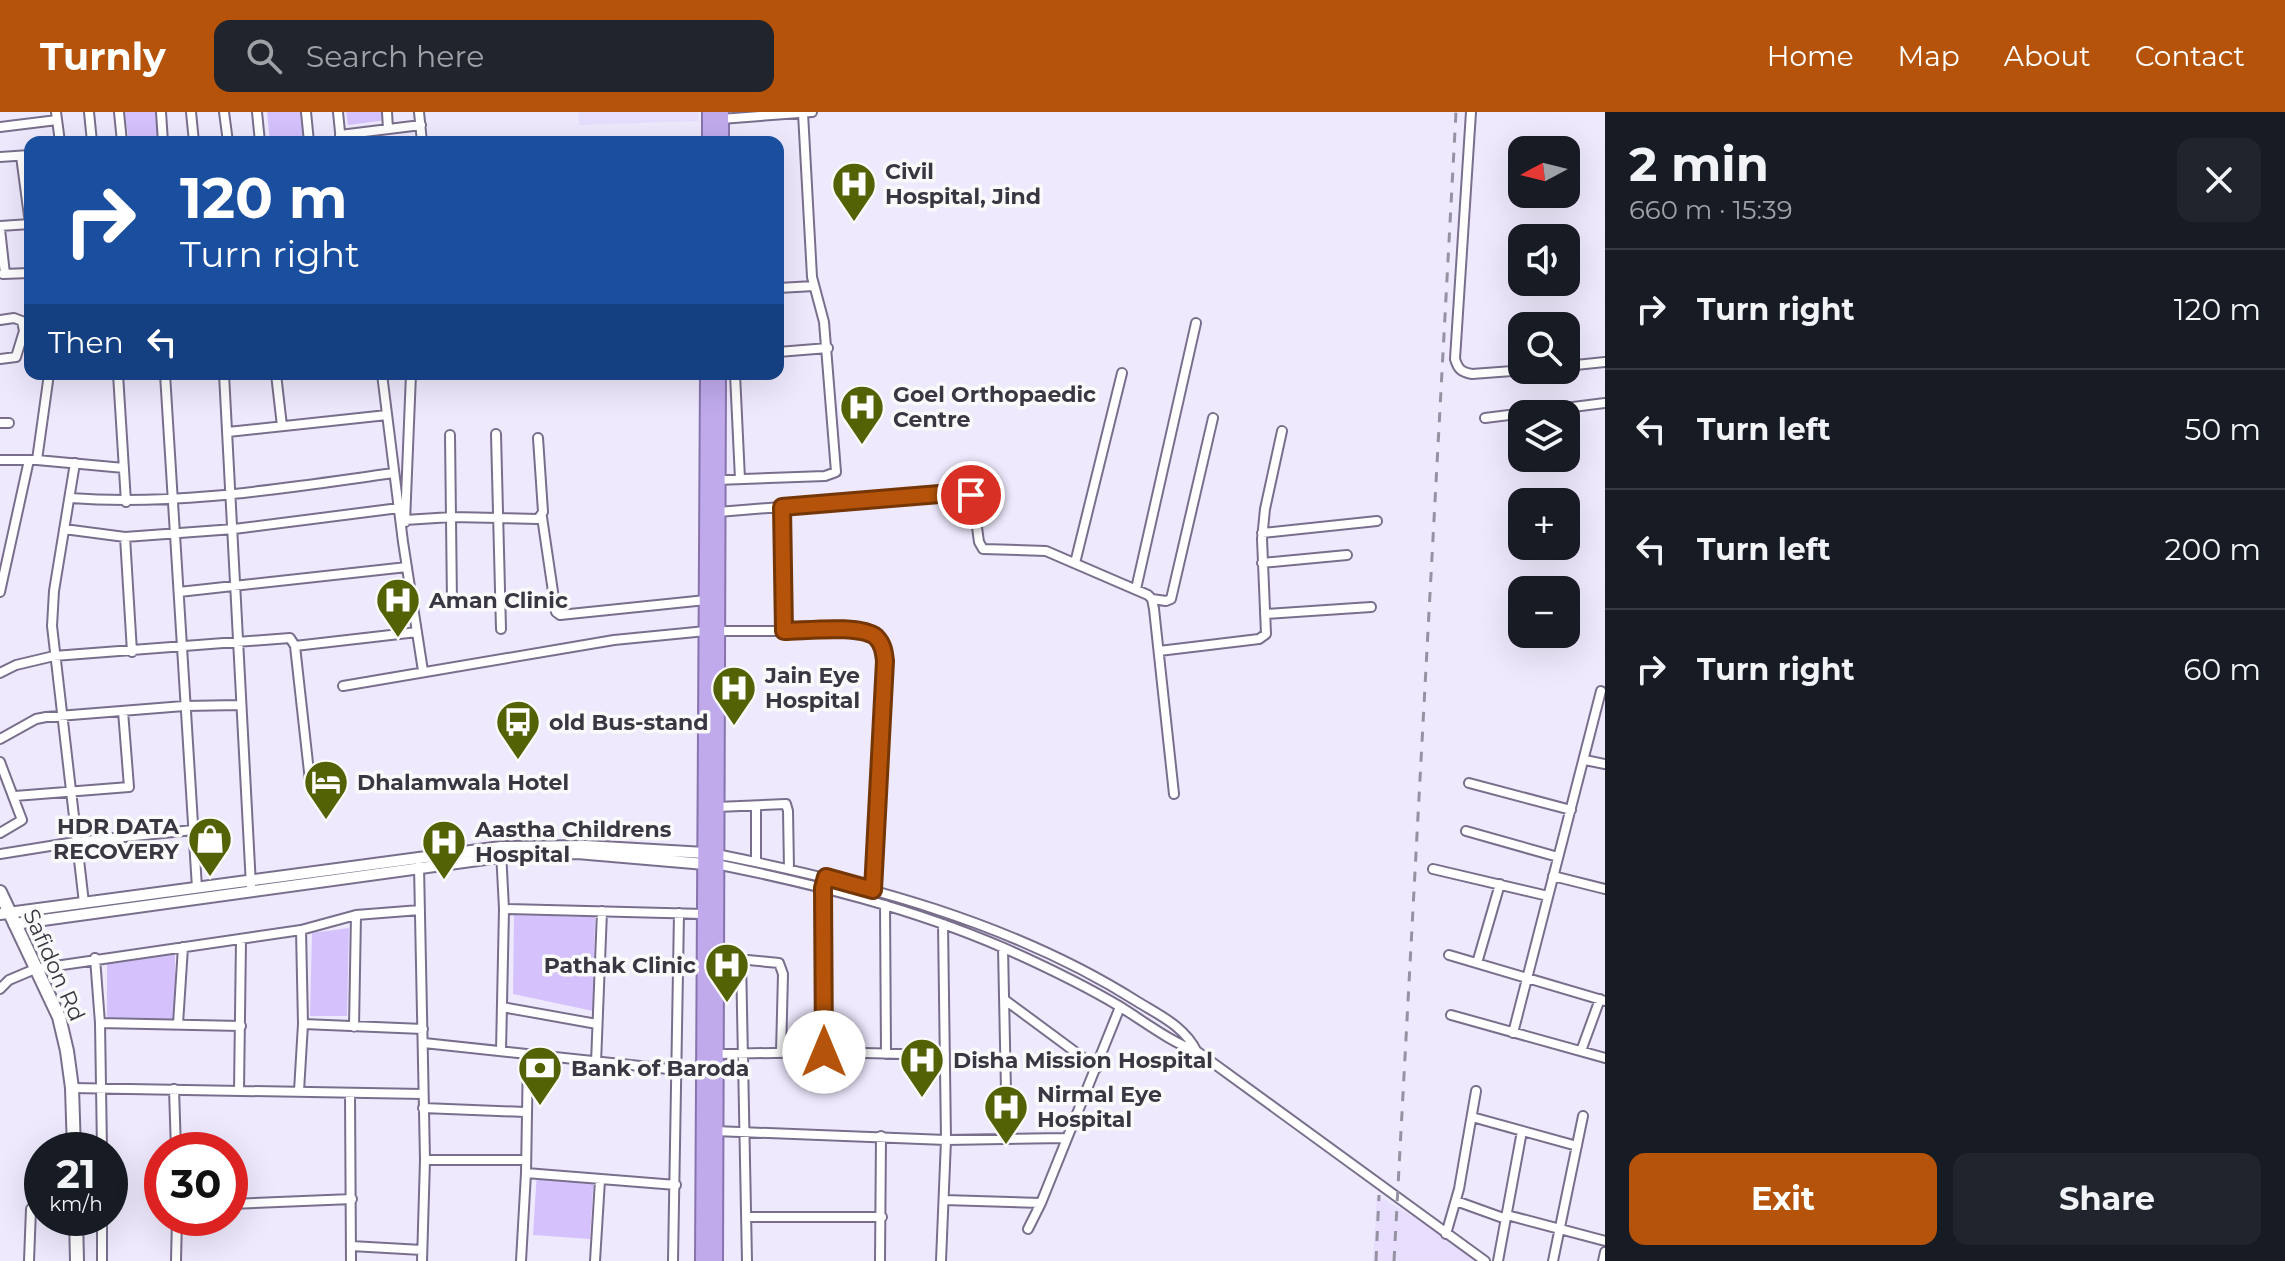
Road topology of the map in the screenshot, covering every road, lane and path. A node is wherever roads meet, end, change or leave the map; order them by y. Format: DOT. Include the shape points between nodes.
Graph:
graph roads {
  1 [pos="89,112"];
  2 [pos="119,112"];
  3 [pos="161,112"];
  4 [pos="191,112"];
  5 [pos="224,112"];
  6 [pos="257,112"];
  7 [pos="306,112"];
  8 [pos="338,112"];
  9 [pos="387,112"];
  10 [pos="419,112"];
  11 [pos="1471,112"];
  12 [pos="807,113"];
  13 [pos="718,114"];
  14 [pos="56,116"];
  15 [pos="421,125"];
  16 [pos="0,127"];
  17 [pos="388,129"];
  18 [pos="59,136"];
  19 [pos="91,136"];
  20 [pos="121,136"];
  21 [pos="163,136"];
  22 [pos="193,136"];
  23 [pos="227,136"];
  24 [pos="259,136"];
  25 [pos="308,136"];
  26 [pos="341,136"];
  27 [pos="351,136"];
  28 [pos="422,136"];
  29 [pos="712,136"];
  30 [pos="720,136"];
  31 [pos="24,155"];
  32 [pos="0,157"];
  33 [pos="24,225"];
  34 [pos="0,228"];
  35 [pos="24,273"];
  36 [pos="2,274"];
  37 [pos="814,286"];
  38 [pos="784,288"];
  39 [pos="0,320"];
  40 [pos="1196,323"];
  41 [pos="828,348"];
  42 [pos="784,352"];
  43 [pos="0,359"];
  44 [pos="1605,362"];
  45 [pos="1580,365"];
  46 [pos="1508,371"];
  47 [pos="1122,373"];
  48 [pos="48,380"];
  49 [pos="118,380"];
  50 [pos="165,380"];
  51 [pos="224,380"];
  52 [pos="277,380"];
  53 [pos="383,380"];
  54 [pos="411,380"];
  55 [pos="708,380"];
  56 [pos="718,380"];
  57 [pos="735,380"];
  58 [pos="1605,403"];
  59 [pos="387,415"];
  60 [pos="1213,418"];
  61 [pos="1485,418"];
  62 [pos="282,426"];
  63 [pos="1282,431"];
  64 [pos="228,432"];
  65 [pos="496,434"];
  66 [pos="450,435"];
  67 [pos="538,438"];
  68 [pos="0,460"];
  69 [pos="33,460"];
  70 [pos="75,463"];
  71 [pos="124,468"];
  72 [pos="394,473"];
  73 [pos="740,479"];
  74 [pos="712,480"];
  75 [pos="231,495"];
  76 [pos="70,498"];
  77 [pos="174,500"];
  78 [pos="126,502"];
  79 [pos="782,507"];
  80 [pos="399,508"];
  81 [pos="718,512"];
  82 [pos="452,517"];
  83 [pos="542,517"];
  84 [pos="497,518"];
  85 [pos="405,520"];
  86 [pos="1377,521"];
  87 [pos="64,529"];
  88 [pos="234,529"];
  89 [pos="176,533"];
  90 [pos="1262,533"];
  91 [pos="125,537"];
  92 [pos="403,542"];
  93 [pos="1347,555"];
  94 [pos="1075,563"];
  95 [pos="1262,563"];
  96 [pos="407,567"];
  97 [pos="1,585"];
  98 [pos="236,587"];
  99 [pos="1136,589"];
  100 [pos="179,592"];
  101 [pos="1152,599"];
  102 [pos="706,600"];
  103 [pos="452,603"];
  104 [pos="1371,607"];
  105 [pos="1265,614"];
  106 [pos="501,629"];
  107 [pos="712,631"];
  108 [pos="784,631"];
  109 [pos="417,632"];
  110 [pos="237,641"];
  111 [pos="182,646"];
  112 [pos="295,646"];
  113 [pos="1159,651"];
  114 [pos="132,652"];
  115 [pos="54,656"];
  116 [pos="423,671"];
  117 [pos="0,673"];
  118 [pos="343,686"];
  119 [pos="1601,691"];
  120 [pos="240,705"];
  121 [pos="184,706"];
  122 [pos="1601,708"];
  123 [pos="123,711"];
  124 [pos="62,715"];
  125 [pos="0,739"];
  126 [pos="1585,760"];
  127 [pos="0,762"];
  128 [pos="1605,764"];
  129 [pos="310,781"];
  130 [pos="1469,783"];
  131 [pos="69,791"];
  132 [pos="1174,794"];
  133 [pos="15,796"];
  134 [pos="756,806"];
  135 [pos="717,807"];
  136 [pos="1571,810"];
  137 [pos="193,830"];
  138 [pos="1466,831"];
  139 [pos="0,833"];
  140 [pos="75,842"];
  141 [pos="501,852"];
  142 [pos="0,854"];
  143 [pos="1558,857"];
  144 [pos="710,859"];
  145 [pos="418,861"];
  146 [pos="756,862"];
  147 [pos="789,869"];
  148 [pos="1433,869"];
  149 [pos="1553,876"];
  150 [pos="826,877"];
  151 [pos="1500,884"];
  152 [pos="251,886"];
  153 [pos="197,888"];
  154 [pos="823,888"];
  155 [pos="1605,889"];
  156 [pos="873,890"];
  157 [pos="0,892"];
  158 [pos="1548,896"];
  159 [pos="84,903"];
  160 [pos="885,905"];
  161 [pos="504,909"];
  162 [pos="420,910"];
  163 [pos="602,911"];
  164 [pos="679,913"];
  165 [pos="704,914"];
  166 [pos="356,915"];
  167 [pos="8,917"];
  168 [pos="943,924"];
  169 [pos="301,930"];
  170 [pos="241,940"];
  171 [pos="183,947"];
  172 [pos="1003,948"];
  173 [pos="1449,955"];
  174 [pos="1052,956"];
  175 [pos="716,957"];
  176 [pos="95,958"];
  177 [pos="741,959"];
  178 [pos="1477,963"];
  179 [pos="35,969"];
  180 [pos="1047,970"];
  181 [pos="1527,977"];
  182 [pos="0,989"];
  183 [pos="1005,1000"];
  184 [pos="1602,1000"];
  185 [pos="502,1007"];
  186 [pos="1120,1007"];
  187 [pos="1451,1015"];
  188 [pos="100,1023"];
  189 [pos="178,1024"];
  190 [pos="303,1024"];
  191 [pos="597,1024"];
  192 [pos="241,1026"];
  193 [pos="354,1027"];
  194 [pos="423,1029"];
  195 [pos="1513,1033"];
  196 [pos="424,1043"];
  197 [pos="501,1051"];
  198 [pos="1581,1051"];
  199 [pos="824,1052"];
  200 [pos="1198,1052"];
  201 [pos="781,1053"];
  202 [pos="716,1054"];
  203 [pos="741,1054"];
  204 [pos="886,1054"];
  205 [pos="528,1055"];
  206 [pos="945,1055"];
  207 [pos="1605,1058"];
  208 [pos="596,1063"];
  209 [pos="1097,1068"];
  210 [pos="676,1071"];
  211 [pos="710,1073"];
  212 [pos="72,1088"];
  213 [pos="101,1088"];
  214 [pos="174,1089"];
  215 [pos="239,1091"];
  216 [pos="299,1091"];
  217 [pos="1476,1091"];
  218 [pos="350,1094"];
  219 [pos="423,1094"];
  220 [pos="423,1108"];
  221 [pos="525,1112"];
  222 [pos="1583,1116"];
  223 [pos="1472,1117"];
  224 [pos="715,1131"];
  225 [pos="1522,1131"];
  226 [pos="73,1132"];
  227 [pos="102,1132"];
  228 [pos="175,1132"];
  229 [pos="744,1133"];
  230 [pos="881,1136"];
  231 [pos="1066,1138"];
  232 [pos="1007,1139"];
  233 [pos="946,1140"];
  234 [pos="1577,1146"];
  235 [pos="425,1160"];
  236 [pos="525,1160"];
  237 [pos="526,1173"];
  238 [pos="600,1180"];
  239 [pos="676,1185"];
  240 [pos="352,1199"];
  241 [pos="944,1200"];
  242 [pos="1456,1201"];
  243 [pos="248,1203"];
  244 [pos="1041,1203"];
  245 [pos="748,1217"];
  246 [pos="882,1217"];
  247 [pos="1506,1217"];
  248 [pos="1561,1228"];
  249 [pos="1028,1229"];
  250 [pos="1446,1234"];
  251 [pos="30,1236"];
  252 [pos="76,1236"];
  253 [pos="102,1236"];
  254 [pos="177,1236"];
  255 [pos="1605,1241"];
  256 [pos="351,1246"];
  257 [pos="422,1250"];
  258 [pos="1605,1252"];
  259 [pos="29,1261"];
  260 [pos="77,1261"];
  261 [pos="102,1261"];
  262 [pos="176,1261"];
  263 [pos="351,1261"];
  264 [pos="422,1261"];
  265 [pos="521,1261"];
  266 [pos="595,1261"];
  267 [pos="673,1261"];
  268 [pos="703,1261"];
  269 [pos="715,1261"];
  270 [pos="747,1261"];
  271 [pos="880,1261"];
  272 [pos="941,1261"];
  273 [pos="1485,1261"];
  274 [pos="1498,1261"];
  275 [pos="1553,1261"];
  276 [pos="1603,1261"];
  1 -- 19 [label="street"];
  2 -- 20 [label="street"];
  3 -- 21 [label="street"];
  4 -- 22 [label="street"];
  5 -- 23 [label="street"];
  6 -- 24 [label="street"];
  7 -- 25 [label="street"];
  8 -- 26 [label="street"];
  9 -- 17 [label="street"];
  10 -- 15 [label="street"];
  11 -- 46 [label="street" via="1455,359 1463,373"];
  12 -- 13 [label="street"];
  12 -- 37 [label="street"];
  13 -- 29 [label="highway"];
  13 -- 30 [label="highway"];
  14 -- 16 [label="street"];
  14 -- 18 [label="street"];
  15 -- 17 [label="street"];
  15 -- 28 [label="street"];
  17 -- 27 [label="street"];
  31 -- 32 [label="street"];
  33 -- 34 [label="street"];
  34 -- 36 [label="street"];
  35 -- 36 [label="street"];
  37 -- 38 [label="street"];
  37 -- 41 [label="street"];
  39 -- 43 [label="street" via="18,319 24,326 16,357"];
  40 -- 99 [label="street"];
  41 -- 42 [label="street"];
  41 -- 73 [label="street" via="836,472"];
  44 -- 45 [label="street"];
  47 -- 94 [label="street"];
  48 -- 69 [label="street"];
  49 -- 71 [label="street"];
  50 -- 77 [label="street"];
  51 -- 64 [label="street"];
  52 -- 62 [label="street"];
  53 -- 59 [label="street"];
  54 -- 85 [label="street"];
  55 -- 74 [label="highway"];
  56 -- 74 [label="highway"];
  57 -- 73 [label="street"];
  58 -- 61 [label="street"];
  59 -- 62 [label="street"];
  59 -- 72 [label="street"];
  60 -- 101 [label="street" via="1171,599"];
  62 -- 64 [label="street"];
  63 -- 90 [label="street"];
  64 -- 75 [label="street"];
  65 -- 84 [label="street"];
  66 -- 82 [label="street"];
  67 -- 83 [label="street"];
  68 -- 69 [label="street"];
  69 -- 70 [label="street"];
  69 -- 97 [label="street"];
  70 -- 71 [label="street"];
  70 -- 76 [label="street"];
  71 -- 78 [label="street"];
  72 -- 75 [label="street"];
  72 -- 80 [label="street"];
  73 -- 74 [label="street"];
  74 -- 81 [label="highway"];
  74 -- 102 [label="highway"];
  75 -- 77 [label="street"];
  75 -- 88 [label="street"];
  76 -- 78 [label="street"];
  76 -- 87 [label="street"];
  77 -- 78 [label="street"];
  77 -- 89 [label="street"];
  79 -- 81 [label="street"];
  79 -- 94 [label="street" via="964,492 973,498 983,549 1039,549"];
  79 -- 108 [label="street"];
  80 -- 88 [label="street"];
  80 -- 92 [label="street"];
  81 -- 107 [label="highway"];
  82 -- 84 [label="street"];
  82 -- 85 [label="street"];
  82 -- 103 [label="street"];
  83 -- 84 [label="street"];
  83 -- 102 [label="street" via="560,615"];
  84 -- 106 [label="street"];
  85 -- 92 [label="street"];
  86 -- 90 [label="street"];
  87 -- 91 [label="street"];
  87 -- 115 [label="street" via="52,610"];
  88 -- 89 [label="street"];
  88 -- 98 [label="street"];
  89 -- 91 [label="street"];
  89 -- 100 [label="street"];
  90 -- 95 [label="street"];
  91 -- 114 [label="street"];
  92 -- 96 [label="street"];
  93 -- 95 [label="street"];
  94 -- 99 [label="street"];
  95 -- 105 [label="street"];
  96 -- 98 [label="street"];
  96 -- 109 [label="street"];
  98 -- 100 [label="street"];
  98 -- 110 [label="street"];
  99 -- 101 [label="street"];
  100 -- 111 [label="street"];
  101 -- 113 [label="street"];
  102 -- 107 [label="highway"];
  104 -- 105 [label="street"];
  105 -- 113 [label="street" via="1264,637"];
  107 -- 108 [label="street"];
  107 -- 116 [label="street" via="614,640"];
  107 -- 135 [label="highway"];
  107 -- 144 [label="highway"];
  108 -- 156 [label="street" via="856,631 877,638 884,649"];
  109 -- 112 [label="street"];
  109 -- 116 [label="street"];
  110 -- 111 [label="street"];
  110 -- 112 [label="street" via="285,638"];
  110 -- 120 [label="street"];
  111 -- 114 [label="street"];
  111 -- 121 [label="street"];
  112 -- 129 [label="street"];
  113 -- 132 [label="street"];
  114 -- 115 [label="street"];
  115 -- 117 [label="street"];
  115 -- 124 [label="street"];
  116 -- 118 [label="street"];
  119 -- 122 [label="street"];
  120 -- 121 [label="street"];
  120 -- 152 [label="street"];
  121 -- 123 [label="street"];
  121 -- 137 [label="street"];
  122 -- 126 [label="street"];
  123 -- 124 [label="street"];
  123 -- 131 [label="street" via="131,786"];
  124 -- 125 [label="street" via="36,719"];
  124 -- 131 [label="street"];
  126 -- 128 [label="street"];
  126 -- 136 [label="street"];
  127 -- 133 [label="street"];
  130 -- 136 [label="street"];
  131 -- 133 [label="street"];
  131 -- 140 [label="street"];
  133 -- 139 [label="street" via="22,820"];
  134 -- 135 [label="street"];
  134 -- 146 [label="street"];
  134 -- 147 [label="street" via="788,807"];
  135 -- 144 [label="highway"];
  136 -- 143 [label="street"];
  137 -- 140 [label="street"];
  137 -- 153 [label="street"];
  138 -- 143 [label="street"];
  140 -- 142 [label="street"];
  140 -- 159 [label="street"];
  141 -- 144 [label="street"];
  141 -- 145 [label="street"];
  141 -- 161 [label="street"];
  143 -- 149 [label="street"];
  144 -- 146 [label="street"];
  144 -- 154 [label="street"];
  144 -- 165 [label="highway"];
  144 -- 175 [label="highway"];
  145 -- 152 [label="street"];
  145 -- 162 [label="street"];
  146 -- 147 [label="street"];
  147 -- 150 [label="street"];
  148 -- 151 [label="street"];
  149 -- 155 [label="street"];
  149 -- 158 [label="street"];
  150 -- 154 [label="street"];
  150 -- 156 [label="street"];
  151 -- 158 [label="street"];
  151 -- 178 [label="street"];
  152 -- 153 [label="street"];
  152 -- 167 [label="street"];
  153 -- 159 [label="street"];
  154 -- 160 [label="street"];
  154 -- 199 [label="street"];
  156 -- 174 [label="street"];
  157 -- 167 [label="main road, Safidon Rd"];
  158 -- 181 [label="street"];
  159 -- 167 [label="street"];
  160 -- 168 [label="street"];
  160 -- 204 [label="street"];
  161 -- 163 [label="street"];
  161 -- 185 [label="street"];
  162 -- 166 [label="street"];
  162 -- 194 [label="street"];
  163 -- 164 [label="street"];
  163 -- 191 [label="street"];
  164 -- 165 [label="street"];
  164 -- 210 [label="street"];
  165 -- 211 [label="highway"];
  166 -- 169 [label="street"];
  166 -- 193 [label="street"];
  167 -- 179 [label="main road, Safidon Rd"];
  168 -- 172 [label="street"];
  168 -- 206 [label="street"];
  169 -- 170 [label="street"];
  169 -- 190 [label="street"];
  170 -- 171 [label="street"];
  170 -- 192 [label="street"];
  171 -- 176 [label="street"];
  171 -- 189 [label="street"];
  172 -- 180 [label="street"];
  172 -- 183 [label="street"];
  173 -- 178 [label="street"];
  174 -- 180 [label="street"];
  174 -- 200 [label="street" via="1108,983 1178,1028"];
  175 -- 177 [label="street"];
  175 -- 202 [label="highway"];
  176 -- 179 [label="street"];
  176 -- 188 [label="street"];
  177 -- 201 [label="street" via="774,961 782,967"];
  177 -- 203 [label="street"];
  178 -- 181 [label="street"];
  179 -- 182 [label="street"];
  179 -- 212 [label="main road, Safidon Rd" via="59,1017"];
  180 -- 186 [label="street"];
  181 -- 184 [label="street"];
  181 -- 195 [label="street"];
  183 -- 209 [label="street"];
  183 -- 232 [label="street"];
  184 -- 198 [label="street"];
  185 -- 191 [label="street"];
  185 -- 197 [label="street"];
  186 -- 200 [label="street" via="1172,1042"];
  186 -- 209 [label="street"];
  187 -- 195 [label="street"];
  188 -- 189 [label="street"];
  188 -- 213 [label="street"];
  189 -- 192 [label="street"];
  190 -- 193 [label="street"];
  190 -- 216 [label="street"];
  191 -- 208 [label="street"];
  192 -- 215 [label="street"];
  193 -- 194 [label="street"];
  194 -- 196 [label="street"];
  195 -- 198 [label="street"];
  196 -- 197 [label="street"];
  196 -- 219 [label="street"];
  197 -- 205 [label="street"];
  198 -- 207 [label="street"];
  199 -- 201 [label="street"];
  199 -- 204 [label="street"];
  200 -- 250 [label="street"];
  201 -- 203 [label="street"];
  202 -- 203 [label="street"];
  202 -- 211 [label="highway"];
  203 -- 229 [label="street"];
  204 -- 206 [label="street"];
  205 -- 208 [label="street"];
  205 -- 221 [label="street"];
  206 -- 233 [label="street"];
  208 -- 210 [label="street"];
  209 -- 231 [label="street"];
  210 -- 211 [label="street"];
  210 -- 239 [label="street"];
  211 -- 224 [label="highway"];
  211 -- 268 [label="highway"];
  212 -- 213 [label="street"];
  212 -- 226 [label="main road, Safidon Rd"];
  213 -- 214 [label="street"];
  213 -- 227 [label="street"];
  214 -- 215 [label="street"];
  214 -- 228 [label="street"];
  215 -- 216 [label="street"];
  216 -- 218 [label="street"];
  217 -- 223 [label="street"];
  218 -- 219 [label="street"];
  218 -- 240 [label="street"];
  219 -- 220 [label="street"];
  220 -- 221 [label="street"];
  220 -- 235 [label="street"];
  221 -- 236 [label="street"];
  222 -- 234 [label="street"];
  223 -- 225 [label="street"];
  223 -- 242 [label="street"];
  224 -- 229 [label="street"];
  224 -- 269 [label="highway"];
  225 -- 234 [label="street"];
  225 -- 247 [label="street"];
  229 -- 230 [label="street"];
  229 -- 245 [label="street"];
  230 -- 233 [label="street"];
  230 -- 246 [label="street"];
  231 -- 232 [label="street"];
  231 -- 244 [label="street"];
  232 -- 233 [label="street"];
  233 -- 241 [label="street"];
  234 -- 248 [label="street"];
  235 -- 236 [label="street"];
  235 -- 257 [label="street"];
  236 -- 237 [label="street"];
  237 -- 238 [label="street"];
  237 -- 265 [label="street"];
  238 -- 239 [label="street"];
  238 -- 266 [label="street"];
  239 -- 267 [label="street"];
  240 -- 243 [label="street"];
  240 -- 256 [label="street"];
  241 -- 244 [label="street"];
  241 -- 272 [label="street"];
  242 -- 247 [label="street"];
  242 -- 250 [label="street"];
  244 -- 249 [label="street"];
  245 -- 246 [label="street"];
  245 -- 270 [label="street"];
  246 -- 271 [label="street"];
  247 -- 248 [label="street"];
  247 -- 274 [label="street"];
  248 -- 255 [label="street"];
  248 -- 275 [label="street"];
  250 -- 273 [label="street"];
  251 -- 259 [label="street"];
  252 -- 260 [label="main road"];
  253 -- 261 [label="street"];
  254 -- 262 [label="street"];
  256 -- 257 [label="street"];
  256 -- 263 [label="street"];
  257 -- 264 [label="street"];
  258 -- 276 [label="street"];
}
